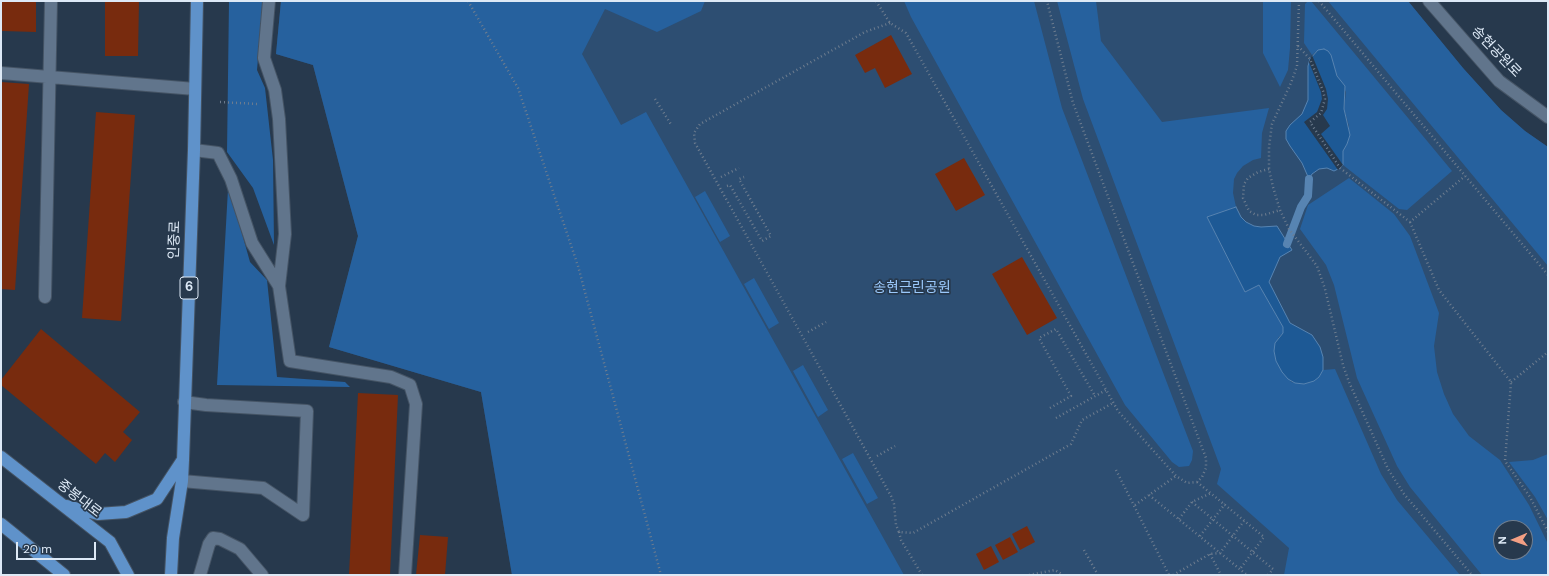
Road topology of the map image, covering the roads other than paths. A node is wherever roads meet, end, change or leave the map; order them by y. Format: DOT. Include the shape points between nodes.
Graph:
graph roads {
  1 [pos="51,1"];
  2 [pos="197,1"];
  3 [pos="269,1"];
  4 [pos="1429,1"];
  5 [pos="1,73"];
  6 [pos="49,78"];
  7 [pos="195,89"];
  8 [pos="1548,117"];
  9 [pos="194,150"];
  10 [pos="279,286"];
  11 [pos="45,297"];
  12 [pos="184,402"];
  13 [pos="1,457"];
  14 [pos="183,460"];
  15 [pos="182,481"];
  16 [pos="61,504"];
  17 [pos="1,524"];
  18 [pos="64,575"];
  19 [pos="128,575"];
  20 [pos="171,575"];
  21 [pos="200,575"];
  22 [pos="262,575"];
  23 [pos="405,575"];
  1 -- 6 [label="street"];
  2 -- 7 [label="main road, 인중로 / 6"];
  3 -- 10 [label="street" via="264,58 275,90 279,119 285,234"];
  4 -- 8 [label="street, 송현공원로" via="1499,81"];
  5 -- 6 [label="street"];
  6 -- 7 [label="street"];
  6 -- 11 [label="street"];
  7 -- 9 [label="main road, 인중로 / 6"];
  9 -- 10 [label="street" via="218,153 231,179 252,243"];
  9 -- 12 [label="main road, 인중로 / 6"];
  10 -- 23 [label="street" via="290,361 391,377 410,385 416,404"];
  12 -- 14 [label="main road, 인중로 / 6"];
  12 -- 15 [label="street" via="307,410 303,515 263,488"];
  13 -- 16 [label="main road, 중봉대로"];
  14 -- 15 [label="main road, 인중로 / 6"];
  14 -- 16 [label="main road" via="157,499 126,512 98,514"];
  15 -- 20 [label="main road, 인중로 / 6" via="173,538"];
  16 -- 19 [label="main road, 중봉대로" via="110,542"];
  17 -- 18 [label="main road"];
  21 -- 22 [label="street" via="213,538 240,549"];
}
